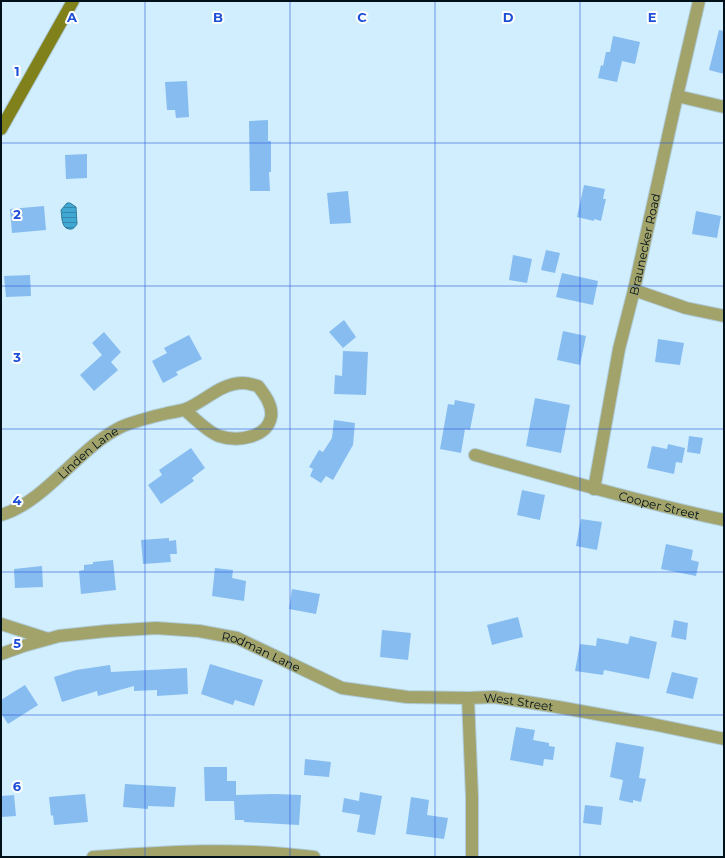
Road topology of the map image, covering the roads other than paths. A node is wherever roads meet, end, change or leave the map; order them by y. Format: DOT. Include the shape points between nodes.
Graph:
graph roads {
  1 [pos="73,1"];
  2 [pos="699,1"];
  3 [pos="676,96"];
  4 [pos="724,107"];
  5 [pos="1,129"];
  6 [pos="634,290"];
  7 [pos="724,316"];
  8 [pos="185,410"];
  9 [pos="475,455"];
  10 [pos="594,488"];
  11 [pos="1,515"];
  12 [pos="724,520"];
  13 [pos="1,624"];
  14 [pos="49,639"];
  15 [pos="1,654"];
  16 [pos="468,698"];
  17 [pos="724,739"];
  18 [pos="93,857"];
  19 [pos="314,857"];
  20 [pos="472,857"];
  1 -- 5 [label="street"];
  2 -- 3 [label="street, Braunecker Road"];
  3 -- 4 [label="street"];
  3 -- 6 [label="street, Braunecker Road"];
  6 -- 7 [label="street" via="686,308"];
  6 -- 10 [label="street, Braunecker Road" via="619,349"];
  8 -- 8 [label="street, Linden Lane" via="229,385 244,383 258,386 270,404 271,416 266,428 254,436 240,439 219,436"];
  8 -- 11 [label="street, Linden Lane" via="119,428 98,442 32,498"];
  9 -- 10 [label="street, Cooper Street"];
  10 -- 12 [label="street, Cooper Street"];
  13 -- 14 [label="street, Rodman Lane"];
  14 -- 15 [label="street, Rodman Lane"];
  14 -- 16 [label="street, Rodman Lane" via="107,631 156,628 199,631 237,638 342,688 407,697"];
  16 -- 17 [label="street, West Street" via="494,697 558,707"];
  16 -- 20 [label="street, West Street"];
  18 -- 19 [label="street" via="202,850 281,852"];
}
